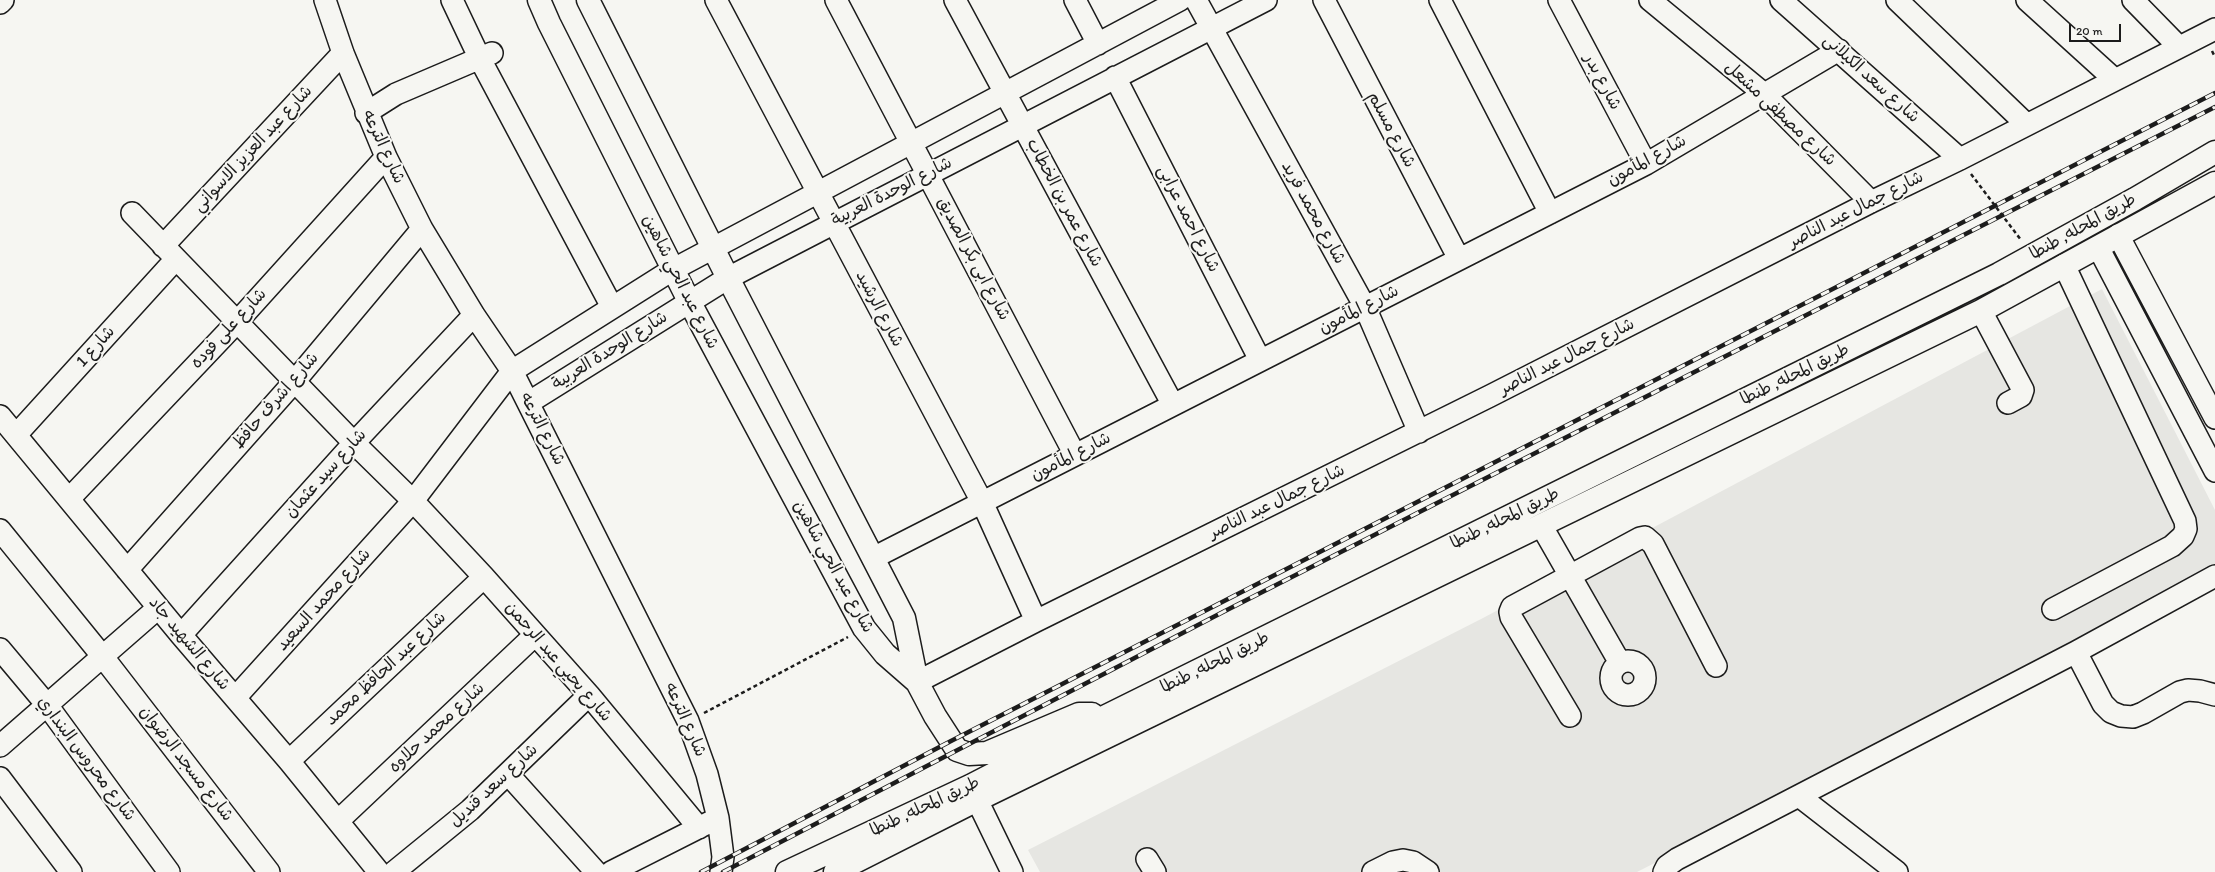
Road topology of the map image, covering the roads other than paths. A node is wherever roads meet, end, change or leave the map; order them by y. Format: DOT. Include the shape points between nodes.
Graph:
graph roads {
  1 [pos="3,0"];
  2 [pos="325,0"];
  3 [pos="452,0"];
  4 [pos="539,0"];
  5 [pos="588,0"];
  6 [pos="716,0"];
  7 [pos="836,0"];
  8 [pos="955,0"];
  9 [pos="1075,0"];
  10 [pos="1180,0"];
  11 [pos="1196,0"];
  12 [pos="1266,0"];
  13 [pos="1324,0"];
  14 [pos="1440,0"];
  15 [pos="1559,0"];
  16 [pos="1650,0"];
  17 [pos="1781,0"];
  18 [pos="1897,0"];
  19 [pos="2027,0"];
  20 [pos="2133,0"];
  21 [pos="0,3"];
  22 [pos="1212,27"];
  23 [pos="2215,29"];
  24 [pos="1098,44"];
  25 [pos="2179,47"];
  26 [pos="1838,50"];
  27 [pos="343,53"];
  28 [pos="486,56"];
  29 [pos="1115,77"];
  30 [pos="2114,79"];
  31 [pos="1005,93"];
  32 [pos="1764,93"];
  33 [pos="366,113"];
  34 [pos="2026,124"];
  35 [pos="1022,125"];
  36 [pos="911,143"];
  37 [pos="2215,152"];
  38 [pos="386,157"];
  39 [pos="1960,159"];
  40 [pos="1646,164"];
  41 [pos="928,173"];
  42 [pos="2215,183"];
  43 [pos="818,192"];
  44 [pos="1871,202"];
  45 [pos="132,213"];
  46 [pos="1550,213"];
  47 [pos="833,222"];
  48 [pos="422,229"];
  49 [pos="2118,235"];
  50 [pos="2098,246"];
  51 [pos="712,248"];
  52 [pos="170,252"];
  53 [pos="1459,259"];
  54 [pos="2064,265"];
  55 [pos="672,270"];
  56 [pos="728,278"];
  57 [pos="688,301"];
  58 [pos="612,307"];
  59 [pos="1365,307"];
  60 [pos="1981,311"];
  61 [pos="474,315"];
  62 [pos="237,322"];
  63 [pos="1260,360"];
  64 [pos="512,371"];
  65 [pos="294,382"];
  66 [pos="528,403"];
  67 [pos="2008,403"];
  68 [pos="1173,405"];
  69 [pos="0,416"];
  70 [pos="2215,418"];
  71 [pos="1419,432"];
  72 [pos="16,435"];
  73 [pos="354,443"];
  74 [pos="1075,455"];
  75 [pos="2215,471"];
  76 [pos="69,499"];
  77 [pos="413,501"];
  78 [pos="982,502"];
  79 [pos="1540,525"];
  80 [pos="0,530"];
  81 [pos="873,558"];
  82 [pos="127,570"];
  83 [pos="1569,575"];
  84 [pos="2215,576"];
  85 [pos="484,577"];
  86 [pos="158,608"];
  87 [pos="2053,609"];
  88 [pos="1036,621"];
  89 [pos="181,635"];
  90 [pos="535,635"];
  91 [pos="0,649"];
  92 [pos="2076,652"];
  93 [pos="103,657"];
  94 [pos="1620,663"];
  95 [pos="1716,666"];
  96 [pos="918,682"];
  97 [pos="589,695"];
  98 [pos="2215,695"];
  99 [pos="235,698"];
  100 [pos="47,705"];
  101 [pos="1570,716"];
  102 [pos="1098,720"];
  103 [pos="0,746"];
  104 [pos="289,761"];
  105 [pos="508,774"];
  106 [pos="0,778"];
  107 [pos="1799,796"];
  108 [pos="977,800"];
  109 [pos="718,818"];
  110 [pos="338,821"];
  111 [pos="699,828"];
  112 [pos="71,872"];
  113 [pos="169,872"];
  114 [pos="269,872"];
  115 [pos="379,872"];
  116 [pos="394,872"];
  117 [pos="596,872"];
  118 [pos="611,872"];
  119 [pos="721,872"];
  120 [pos="788,872"];
  121 [pos="836,872"];
  122 [pos="1012,872"];
  123 [pos="1373,872"];
  124 [pos="1428,872"];
  125 [pos="1664,872"];
  126 [pos="1897,872"];
  1 -- 21 [label="street"];
  2 -- 27 [label="street, شارع الترعه"];
  3 -- 28 [label="street"];
  4 -- 55 [label="main road, شارع عبد الحي شاهين"];
  5 -- 51 [label="main road"];
  6 -- 43 [label="street, شارع الرشيد"];
  7 -- 36 [label="street, شارع ابى بكر الصديق"];
  8 -- 31 [label="street, شارع عمر بن الخطاب"];
  9 -- 24 [label="street"];
  10 -- 24 [label="street, شارع الوحدة العربية"];
  11 -- 22 [label="street, شارع محمد فريد"];
  12 -- 22 [label="street, شارع الوحدة العربية"];
  13 -- 53 [label="street, شارع مسلم"];
  14 -- 46 [label="street"];
  15 -- 40 [label="street, شارع بدر"];
  16 -- 32 [label="street, شارع مصطفى مشعل"];
  17 -- 26 [label="street, شارع سعد الكيلانى"];
  18 -- 34 [label="street"];
  19 -- 30 [label="street"];
  20 -- 25 [label="street"];
  22 -- 29 [label="street, شارع الوحدة العربية"];
  22 -- 59 [label="street, شارع محمد فريد"];
  23 -- 25 [label="street, شارع جمال عبد الناصر"];
  24 -- 31 [label="street, شارع الوحدة العربية"];
  25 -- 30 [label="street, شارع جمال عبد الناصر"];
  26 -- 32 [label="street, شارع المأمون"];
  26 -- 39 [label="street, شارع سعد الكيلانى"];
  27 -- 33 [label="street, شارع الترعه"];
  27 -- 52 [label="street, شارع عبد العزيز الاسواني"];
  28 -- 33 [label="street" via="396,94"];
  28 -- 58 [label="street"];
  29 -- 35 [label="street, شارع الوحدة العربية"];
  29 -- 63 [label="street, شارع احمد عرابى"];
  30 -- 34 [label="street, شارع جمال عبد الناصر"];
  31 -- 35 [label="street, شارع عمر بن الخطاب"];
  31 -- 36 [label="street, شارع الوحدة العربية"];
  32 -- 40 [label="street, شارع المأمون"];
  32 -- 44 [label="street, شارع مصطفى مشعل"];
  33 -- 38 [label="street, شارع الترعه"];
  34 -- 39 [label="street, شارع جمال عبد الناصر"];
  35 -- 41 [label="street, شارع الوحدة العربية"];
  35 -- 68 [label="street, شارع عمر بن الخطاب"];
  36 -- 41 [label="street, شارع ابى بكر الصديق"];
  36 -- 43 [label="street, شارع الوحدة العربية"];
  37 -- 102 [label="main road, طريق المحله, طنطا" via="1992,278"];
  38 -- 48 [label="street, شارع الترعه"];
  38 -- 62 [label="street, شارع على فوده"];
  39 -- 44 [label="street, شارع جمال عبد الناصر"];
  40 -- 46 [label="street, شارع المأمون"];
  41 -- 47 [label="street, شارع الوحدة العربية"];
  41 -- 74 [label="street, شارع ابى بكر الصديق"];
  42 -- 49 [label="main road, طريق المحله, طنطا"];
  43 -- 47 [label="street, شارع الرشيد"];
  43 -- 51 [label="street, شارع الوحدة العربية"];
  44 -- 71 [label="street, شارع جمال عبد الناصر"];
  45 -- 52 [label="street, شارع يحيي عبد الرحمن"];
  46 -- 53 [label="street, شارع المأمون"];
  47 -- 56 [label="street, شارع الوحدة العربية"];
  47 -- 78 [label="street, شارع الرشيد"];
  48 -- 61 [label="street, شارع الترعه"];
  48 -- 65 [label="street, شارع اشرف حافظ"];
  49 -- 50 [label="main road, طريق المحله, طنطا"];
  49 -- 70 [label="street"];
  50 -- 54 [label="main road, طريق المحله, طنطا"];
  50 -- 75 [label="street"];
  51 -- 55 [label="street, شارع الوحدة العربية"];
  51 -- 56 [label="main road"];
  52 -- 62 [label="street, شارع يحيي عبد الرحمن"];
  52 -- 72 [label="street, شارع 1"];
  53 -- 59 [label="street, شارع المأمون"];
  54 -- 60 [label="main road, طريق المحله, طنطا"];
  54 -- 87 [label="street" via="2185,521 2186,529 2179,542"];
  55 -- 57 [label="main road, شارع عبد الحي شاهين"];
  55 -- 58 [label="street, شارع الوحدة العربية"];
  56 -- 57 [label="street, شارع الوحدة العربية"];
  56 -- 81 [label="main road"];
  57 -- 66 [label="street, شارع الوحدة العربية"];
  57 -- 96 [label="main road, شارع عبد الحي شاهين" via="864,628 886,654"];
  58 -- 64 [label="street, شارع الوحدة العربية"];
  59 -- 63 [label="street, شارع المأمون"];
  59 -- 71 [label="street, شارع محمد فريد"];
  60 -- 67 [label="street" via="2023,390 2021,396"];
  60 -- 79 [label="main road, طريق المحله, طنطا"];
  61 -- 64 [label="street, شارع الترعه"];
  61 -- 73 [label="street, شارع سيد عثمان"];
  62 -- 65 [label="street, شارع يحيي عبد الرحمن"];
  62 -- 76 [label="street, شارع على فوده"];
  63 -- 68 [label="street, شارع المأمون"];
  64 -- 66 [label="street, شارع الترعه"];
  64 -- 77 [label="street, شارع محمد السعيد"];
  65 -- 73 [label="street, شارع يحيي عبد الرحمن"];
  65 -- 82 [label="street, شارع اشرف حافظ"];
  66 -- 109 [label="street, شارع الترعه" via="688,721 707,774"];
  68 -- 74 [label="street, شارع المأمون"];
  69 -- 72 [label="street, شارع الشهيد جاد"];
  71 -- 88 [label="street, شارع جمال عبد الناصر"];
  72 -- 76 [label="street, شارع الشهيد جاد"];
  73 -- 77 [label="street, شارع يحيي عبد الرحمن"];
  73 -- 89 [label="street, شارع سيد عثمان"];
  74 -- 78 [label="street, شارع المأمون"];
  76 -- 82 [label="street, شارع الشهيد جاد"];
  77 -- 85 [label="street, شارع يحيي عبد الرحمن"];
  77 -- 99 [label="street, شارع محمد السعيد"];
  78 -- 81 [label="street, شارع المأمون"];
  78 -- 88 [label="street, شارع الرشيد"];
  79 -- 83 [label="street"];
  79 -- 108 [label="main road, طريق المحله, طنطا"];
  80 -- 93 [label="street, شارع مسجد الرضوان"];
  81 -- 96 [label="main road" via="904,618"];
  82 -- 86 [label="street, شارع الشهيد جاد"];
  83 -- 94 [label="street"];
  83 -- 95 [label="street" via="1635,539 1646,537 1650,540"];
  83 -- 101 [label="street" via="1512,606 1510,612 1511,618"];
  84 -- 92 [label="street"];
  85 -- 90 [label="street, شارع يحيي عبد الرحمن"];
  85 -- 104 [label="street, شارع عبد الحافظ محمد"];
  86 -- 89 [label="street, شارع الشهيد جاد"];
  86 -- 93 [label="street"];
  88 -- 96 [label="street, شارع جمال عبد الناصر"];
  89 -- 99 [label="street, شارع الشهيد جاد"];
  90 -- 97 [label="street, شارع يحيي عبد الرحمن"];
  90 -- 110 [label="street, شارع محمد حلاوه"];
  91 -- 100 [label="street, شارع محروس البنداري"];
  92 -- 98 [label="street" via="2104,704 2111,712 2121,716 2133,717 2188,690"];
  92 -- 107 [label="street"];
  93 -- 100 [label="street"];
  93 -- 114 [label="street, شارع مسجد الرضوان"];
  96 -- 102 [label="main road" via="935,716 957,750 969,754 987,753 1079,714 1092,714"];
  97 -- 105 [label="street, شارع سعد قنديل"];
  97 -- 111 [label="street, شارع يحيي عبد الرحمن"];
  99 -- 104 [label="street, شارع الشهيد جاد"];
  100 -- 103 [label="street"];
  100 -- 113 [label="street, شارع محروس البنداري"];
  102 -- 120 [label="main road, طريق المحله, طنطا" via="970,786"];
  104 -- 110 [label="street, شارع الشهيد جاد"];
  105 -- 116 [label="street, شارع سعد قنديل" via="465,814"];
  105 -- 117 [label="street"];
  106 -- 112 [label="street"];
  107 -- 125 [label="street" via="1677,859 1667,866"];
  107 -- 126 [label="street"];
  108 -- 121 [label="main road, طريق المحله, طنطا"];
  108 -- 122 [label="street"];
  109 -- 111 [label="street"];
  109 -- 119 [label="street, شارع الترعه" via="723,857"];
  110 -- 115 [label="street, شارع الشهيد جاد"];
  111 -- 118 [label="street"];
  123 -- 124 [label="street" via="1403,860 1413,862"];
}
